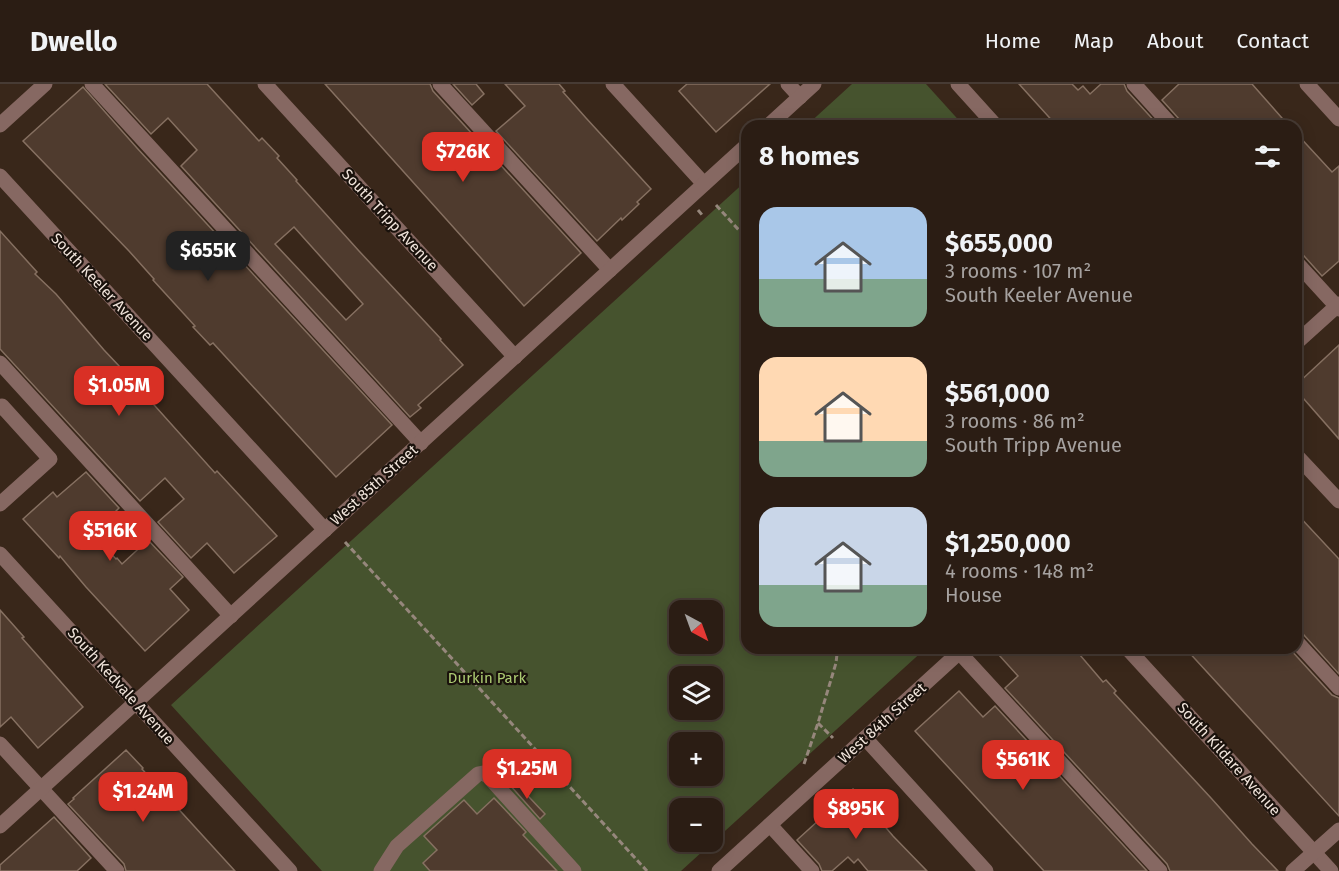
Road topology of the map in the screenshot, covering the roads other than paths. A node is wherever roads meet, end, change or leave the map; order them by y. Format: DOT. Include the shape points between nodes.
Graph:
graph roads {
  1 [pos="45,84"];
  2 [pos="92,84"];
  3 [pos="265,84"];
  4 [pos="440,84"];
  5 [pos="613,84"];
  6 [pos="788,84"];
  7 [pos="814,84"];
  8 [pos="958,84"];
  9 [pos="1134,84"];
  10 [pos="1307,84"];
  11 [pos="800,97"];
  12 [pos="1339,119"];
  13 [pos="775,120"];
  14 [pos="991,120"];
  15 [pos="1167,120"];
  16 [pos="0,125"];
  17 [pos="741,151"];
  18 [pos="0,176"];
  19 [pos="705,184"];
  20 [pos="1302,268"];
  21 [pos="610,270"];
  22 [pos="1338,306"];
  23 [pos="1302,338"];
  24 [pos="515,357"];
  25 [pos="0,363"];
  26 [pos="0,408"];
  27 [pos="421,443"];
  28 [pos="1302,461"];
  29 [pos="1339,501"];
  30 [pos="0,504"];
  31 [pos="325,530"];
  32 [pos="0,554"];
  33 [pos="231,616"];
  34 [pos="1302,648"];
  35 [pos="958,654"];
  36 [pos="966,654"];
  37 [pos="1132,654"];
  38 [pos="1339,688"];
  39 [pos="135,702"];
  40 [pos="865,738"];
  41 [pos="0,744"];
  42 [pos="41,789"];
  43 [pos="770,825"];
  44 [pos="0,826"];
  45 [pos="1339,830"];
  46 [pos="1314,852"];
  47 [pos="117,871"];
  48 [pos="290,871"];
  49 [pos="381,871"];
  50 [pos="574,871"];
  51 [pos="719,871"];
  52 [pos="812,871"];
  53 [pos="986,871"];
  54 [pos="1160,871"];
  55 [pos="1293,871"];
  56 [pos="1331,871"];
  1 -- 16 [label="street"];
  2 -- 27 [label="street"];
  3 -- 24 [label="street, South Tripp Avenue"];
  4 -- 21 [label="street"];
  5 -- 19 [label="street"];
  6 -- 11 [label="street"];
  7 -- 11 [label="street"];
  8 -- 14 [label="street"];
  9 -- 15 [label="street"];
  10 -- 12 [label="street"];
  11 -- 13 [label="street"];
  17 -- 19 [label="street, West 85th Street"];
  18 -- 31 [label="street, South Keeler Avenue"];
  19 -- 21 [label="street, West 85th Street"];
  20 -- 22 [label="street"];
  21 -- 24 [label="street, West 85th Street"];
  22 -- 23 [label="street"];
  24 -- 27 [label="street, West 85th Street"];
  25 -- 33 [label="street"];
  26 -- 30 [label="street" via="50,459"];
  27 -- 31 [label="street, West 85th Street"];
  28 -- 29 [label="street"];
  31 -- 33 [label="street, West 85th Street"];
  32 -- 39 [label="street, South Kedvale Avenue"];
  33 -- 39 [label="street, West 85th Street"];
  34 -- 38 [label="street"];
  35 -- 40 [label="street, West 84th Street"];
  36 -- 54 [label="street"];
  37 -- 46 [label="street, South Kildare Avenue"];
  39 -- 42 [label="street, West 85th Street"];
  39 -- 48 [label="street, South Kedvale Avenue"];
  40 -- 43 [label="street, West 84th Street"];
  40 -- 53 [label="street"];
  41 -- 42 [label="street"];
  42 -- 44 [label="street, West 85th Street"];
  42 -- 47 [label="street"];
  43 -- 51 [label="street, West 84th Street"];
  43 -- 52 [label="street"];
  45 -- 46 [label="street"];
  46 -- 55 [label="street"];
  46 -- 56 [label="street, South Kildare Avenue"];
  49 -- 50 [label="street" via="397,846 483,773"];
}
